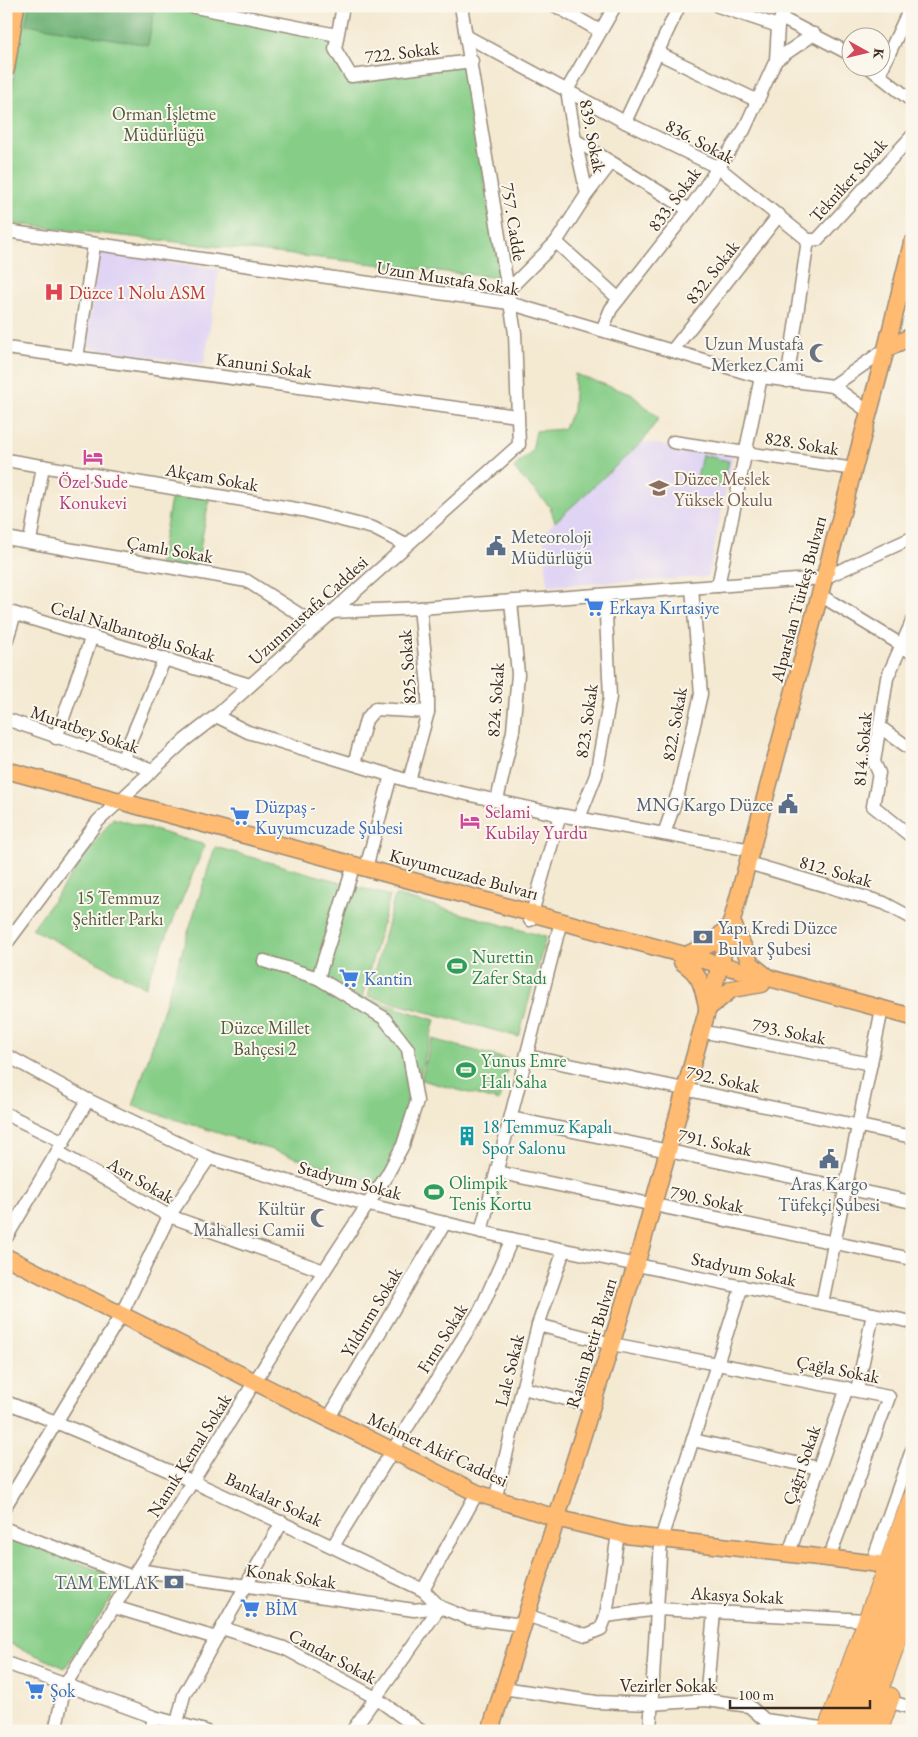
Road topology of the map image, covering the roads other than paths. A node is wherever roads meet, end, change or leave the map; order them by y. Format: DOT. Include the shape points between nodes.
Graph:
graph roads {
  1 [pos="16,6"];
  2 [pos="190,6"];
  3 [pos="343,6"];
  4 [pos="461,6"];
  5 [pos="556,6"];
  6 [pos="615,6"];
  7 [pos="679,6"];
  8 [pos="718,6"];
  9 [pos="911,6"];
  10 [pos="781,17"];
  11 [pos="600,31"];
  12 [pos="814,34"];
  13 [pos="337,35"];
  14 [pos="466,36"];
  15 [pos="890,44"];
  16 [pos="840,48"];
  17 [pos="658,53"];
  18 [pos="776,60"];
  19 [pos="472,61"];
  20 [pos="6,69"];
  21 [pos="884,78"];
  22 [pos="567,90"];
  23 [pos="758,101"];
  24 [pos="912,101"];
  25 [pos="625,122"];
  26 [pos="912,136"];
  27 [pos="574,140"];
  28 [pos="612,162"];
  29 [pos="719,168"];
  30 [pos="587,194"];
  31 [pos="689,210"];
  32 [pos="780,215"];
  33 [pos="6,232"];
  34 [pos="808,240"];
  35 [pos="556,242"];
  36 [pos="912,243"];
  37 [pos="94,245"];
  38 [pos="509,296"];
  39 [pos="619,299"];
  40 [pos="602,330"];
  41 [pos="912,336"];
  42 [pos="6,348"];
  43 [pos="886,349"];
  44 [pos="672,351"];
  45 [pos="76,358"];
  46 [pos="761,377"];
  47 [pos="786,381"];
  48 [pos="832,386"];
  49 [pos="869,412"];
  50 [pos="517,416"];
  51 [pos="673,442"];
  52 [pos="519,445"];
  53 [pos="745,452"];
  54 [pos="6,460"];
  55 [pos="43,466"];
  56 [pos="854,469"];
  57 [pos="6,538"];
  58 [pos="912,538"];
  59 [pos="30,541"];
  60 [pos="406,545"];
  61 [pos="824,578"];
  62 [pos="718,586"];
  63 [pos="692,588"];
  64 [pos="605,594"];
  65 [pos="820,596"];
  66 [pos="510,602"];
  67 [pos="420,608"];
  68 [pos="11,612"];
  69 [pos="331,612"];
  70 [pos="912,622"];
  71 [pos="316,626"];
  72 [pos="92,636"];
  73 [pos="6,642"];
  74 [pos="900,644"];
  75 [pos="912,653"];
  76 [pos="165,658"];
  77 [pos="250,685"];
  78 [pos="428,712"];
  79 [pos="216,716"];
  80 [pos="6,719"];
  81 [pos="880,726"];
  82 [pos="56,738"];
  83 [pos="912,750"];
  84 [pos="122,760"];
  85 [pos="354,764"];
  86 [pos="6,770"];
  87 [pos="152,770"];
  88 [pos="391,776"];
  89 [pos="6,778"];
  90 [pos="409,781"];
  91 [pos="498,800"];
  92 [pos="117,805"];
  93 [pos="560,815"];
  94 [pos="579,818"];
  95 [pos="664,834"];
  96 [pos="912,837"];
  97 [pos="749,857"];
  98 [pos="357,869"];
  99 [pos="532,917"];
  100 [pos="912,918"];
  101 [pos="732,922"];
  102 [pos="560,925"];
  103 [pos="6,944"];
  104 [pos="684,958"];
  105 [pos="264,961"];
  106 [pos="719,968"];
  107 [pos="318,978"];
  108 [pos="765,981"];
  109 [pos="707,1008"];
  110 [pos="881,1013"];
  111 [pos="912,1017"];
  112 [pos="912,1025"];
  113 [pos="700,1032"];
  114 [pos="6,1055"];
  115 [pos="527,1056"];
  116 [pos="871,1064"];
  117 [pos="684,1089"];
  118 [pos="88,1100"];
  119 [pos="6,1114"];
  120 [pos="511,1118"];
  121 [pos="859,1126"];
  122 [pos="912,1137"];
  123 [pos="61,1147"];
  124 [pos="667,1150"];
  125 [pos="209,1158"];
  126 [pos="497,1172"];
  127 [pos="846,1188"];
  128 [pos="912,1202"];
  129 [pos="369,1205"];
  130 [pos="652,1206"];
  131 [pos="169,1216"];
  132 [pos="445,1223"];
  133 [pos="481,1232"];
  134 [pos="6,1238"];
  135 [pos="512,1239"];
  136 [pos="835,1243"];
  137 [pos="564,1250"];
  138 [pos="6,1257"];
  139 [pos="912,1259"];
  140 [pos="636,1266"];
  141 [pos="324,1271"];
  142 [pos="742,1286"];
  143 [pos="822,1304"];
  144 [pos="873,1314"];
  145 [pos="121,1315"];
  146 [pos="912,1322"];
  147 [pos="538,1325"];
  148 [pos="612,1344"];
  149 [pos="717,1363"];
  150 [pos="255,1383"];
  151 [pos="523,1388"];
  152 [pos="852,1389"];
  153 [pos="6,1402"];
  154 [pos="593,1406"];
  155 [pos="328,1419"];
  156 [pos="56,1422"];
  157 [pos="693,1440"];
  158 [pos="912,1450"];
  159 [pos="393,1451"];
  160 [pos="818,1468"];
  161 [pos="193,1481"];
  162 [pos="477,1493"];
  163 [pos="912,1499"];
  164 [pos="496,1500"];
  165 [pos="6,1505"];
  166 [pos="556,1518"];
  167 [pos="282,1522"];
  168 [pos="6,1529"];
  169 [pos="618,1533"];
  170 [pos="661,1539"];
  171 [pos="333,1546"];
  172 [pos="912,1548"];
  173 [pos="789,1553"];
  174 [pos="829,1558"];
  175 [pos="880,1564"];
  176 [pos="135,1574"];
  177 [pos="245,1587"];
  178 [pos="423,1590"];
  179 [pos="912,1597"];
  180 [pos="114,1607"];
  181 [pos="440,1607"];
  182 [pos="657,1609"];
  183 [pos="714,1612"];
  184 [pos="606,1616"];
  185 [pos="525,1620"];
  186 [pos="867,1620"];
  187 [pos="219,1633"];
  188 [pos="912,1635"];
  189 [pos="6,1663"];
  190 [pos="64,1685"];
  191 [pos="503,1688"];
  192 [pos="376,1698"];
  193 [pos="706,1700"];
  194 [pos="888,1701"];
  195 [pos="651,1704"];
  196 [pos="912,1708"];
  197 [pos="154,1716"];
  198 [pos="177,1723"];
  199 [pos="833,1730"];
  200 [pos="55,1731"];
  201 [pos="151,1731"];
  202 [pos="204,1731"];
  203 [pos="352,1731"];
  204 [pos="421,1731"];
  205 [pos="490,1731"];
  206 [pos="650,1731"];
  207 [pos="864,1731"];
  208 [pos="878,1731"];
  1 -- 20 [label="main road"];
  2 -- 13 [label="street"];
  3 -- 13 [label="street, 722. Sokak"];
  4 -- 14 [label="street, 757. Cadde"];
  5 -- 11 [label="street"];
  6 -- 11 [label="street, 839. Sokak"];
  7 -- 17 [label="street"];
  8 -- 10 [label="street"];
  9 -- 15 [label="street"];
  10 -- 12 [label="street"];
  10 -- 18 [label="street, 833. Sokak"];
  11 -- 22 [label="street, 839. Sokak"];
  12 -- 16 [label="street"];
  12 -- 18 [label="street"];
  13 -- 19 [label="street, 722. Sokak" via="335,49 351,76"];
  14 -- 19 [label="street, 757. Cadde"];
  14 -- 22 [label="street, 836. Sokak"];
  17 -- 23 [label="street"];
  17 -- 25 [label="street"];
  18 -- 23 [label="street, 833. Sokak"];
  19 -- 38 [label="street, 757. Cadde"];
  21 -- 24 [label="street"];
  22 -- 25 [label="street, 836. Sokak"];
  22 -- 27 [label="street, 839. Sokak"];
  23 -- 29 [label="street, 833. Sokak"];
  25 -- 29 [label="street, 836. Sokak"];
  26 -- 34 [label="street, Tekniker Sokak" via="817,240"];
  27 -- 28 [label="street"];
  27 -- 30 [label="street, 839. Sokak"];
  28 -- 30 [label="street"];
  28 -- 31 [label="street"];
  29 -- 31 [label="street, 833. Sokak"];
  29 -- 32 [label="street, 836. Sokak"];
  30 -- 35 [label="street"];
  31 -- 39 [label="street, 833. Sokak"];
  32 -- 34 [label="street, 836. Sokak"];
  32 -- 44 [label="street, 832. Sokak"];
  33 -- 37 [label="street, Uzun Mustafa Sokak"];
  34 -- 47 [label="street"];
  35 -- 38 [label="street"];
  35 -- 39 [label="street"];
  36 -- 43 [label="main road, Alparslan Türkeş Bulvarı"];
  37 -- 38 [label="street, Uzun Mustafa Sokak"];
  37 -- 45 [label="street"];
  38 -- 40 [label="street, Uzun Mustafa Sokak"];
  38 -- 50 [label="street, 757. Cadde" via="515,333"];
  39 -- 40 [label="street, 833. Sokak"];
  40 -- 44 [label="street, Uzun Mustafa Sokak"];
  41 -- 43 [label="main road"];
  42 -- 45 [label="street, Kanuni Sokak"];
  43 -- 48 [label="street"];
  43 -- 49 [label="main road, Alparslan Türkeş Bulvarı"];
  44 -- 46 [label="street, Uzun Mustafa Sokak"];
  45 -- 50 [label="street, Kanuni Sokak"];
  46 -- 47 [label="street, Uzun Mustafa Sokak"];
  46 -- 53 [label="street"];
  47 -- 48 [label="street, Uzun Mustafa Sokak"];
  48 -- 49 [label="street, Uzun Mustafa Sokak"];
  49 -- 56 [label="main road, Alparslan Türkeş Bulvarı"];
  50 -- 52 [label="street, 757. Cadde"];
  51 -- 53 [label="street, 828. Sokak"];
  52 -- 60 [label="street, Uzunmustafa Caddesi"];
  53 -- 56 [label="street, 828. Sokak"];
  53 -- 62 [label="street"];
  54 -- 55 [label="street, Akçam Sokak"];
  55 -- 59 [label="street"];
  55 -- 60 [label="street, Akçam Sokak" via="302,510 373,528"];
  56 -- 61 [label="main road, Alparslan Türkeş Bulvarı"];
  57 -- 59 [label="street, Çamlı Sokak"];
  58 -- 61 [label="street"];
  59 -- 71 [label="street, Çamlı Sokak" via="246,581"];
  60 -- 69 [label="street, Uzunmustafa Caddesi"];
  61 -- 62 [label="street"];
  61 -- 65 [label="main road, Alparslan Türkeş Bulvarı"];
  62 -- 63 [label="street"];
  63 -- 64 [label="street"];
  63 -- 95 [label="street, 822. Sokak" via="701,694 679,790"];
  64 -- 66 [label="street"];
  64 -- 94 [label="street, 823. Sokak" via="610,697 596,774"];
  65 -- 74 [label="street"];
  65 -- 97 [label="main road, Alparslan Türkeş Bulvarı"];
  66 -- 67 [label="street"];
  66 -- 91 [label="street, 824. Sokak" via="518,674 513,731"];
  67 -- 69 [label="street"];
  67 -- 78 [label="street, 825. Sokak"];
  68 -- 72 [label="street, Celal Nalbantoğlu Sokak"];
  68 -- 73 [label="street"];
  69 -- 71 [label="street, Uzunmustafa Caddesi"];
  70 -- 74 [label="street, 814. Sokak"];
  71 -- 77 [label="street, Uzunmustafa Caddesi"];
  72 -- 76 [label="street, Celal Nalbantoğlu Sokak"];
  72 -- 82 [label="street"];
  74 -- 75 [label="street"];
  74 -- 81 [label="street, 814. Sokak" via="887,678"];
  76 -- 77 [label="street, Celal Nalbantoğlu Sokak"];
  76 -- 84 [label="street"];
  77 -- 79 [label="street, Uzunmustafa Caddesi"];
  78 -- 85 [label="street" via="375,709 366,720"];
  78 -- 90 [label="street, 825. Sokak"];
  79 -- 85 [label="street, 812. Sokak" via="248,732"];
  79 -- 87 [label="street, Uzunmustafa Caddesi"];
  80 -- 82 [label="street, Muratbey Sokak"];
  81 -- 83 [label="street"];
  81 -- 96 [label="street, 814. Sokak" via="874,762 879,773 874,806"];
  82 -- 84 [label="street, Muratbey Sokak"];
  84 -- 87 [label="street, Muratbey Sokak"];
  85 -- 88 [label="street, 812. Sokak"];
  86 -- 92 [label="main road, Kuyumcuzade Bulvarı"];
  87 -- 92 [label="street, Uzunmustafa Caddesi"];
  88 -- 90 [label="street, 812. Sokak"];
  88 -- 98 [label="street"];
  89 -- 92 [label="main road, Kuyumcuzade Bulvarı"];
  90 -- 91 [label="street, 812. Sokak"];
  91 -- 93 [label="street, 812. Sokak"];
  92 -- 98 [label="main road, Kuyumcuzade Bulvarı"];
  92 -- 103 [label="street, Uzunmustafa Caddesi" via="98,821"];
  93 -- 94 [label="street, 812. Sokak"];
  93 -- 99 [label="street"];
  94 -- 95 [label="street, 812. Sokak"];
  95 -- 97 [label="street, 812. Sokak"];
  97 -- 100 [label="street, 812. Sokak" via="884,903"];
  97 -- 101 [label="main road, Alparslan Türkeş Bulvarı"];
  98 -- 99 [label="main road, Kuyumcuzade Bulvarı"];
  98 -- 107 [label="street"];
  99 -- 102 [label="main road, Kuyumcuzade Bulvarı"];
  101 -- 104 [label="main road" via="714,942"];
  101 -- 106 [label="main road, Alparslan Türkeş Bulvarı"];
  101 -- 108 [label="main road" via="751,964"];
  102 -- 104 [label="main road, Kuyumcuzade Bulvarı"];
  102 -- 115 [label="street"];
  104 -- 106 [label="main road, Kuyumcuzade Bulvarı"];
  104 -- 109 [label="main road" via="702,983"];
  105 -- 107 [label="street, Namık Kemal Sokak"];
  106 -- 108 [label="main road, Kuyumcuzade Bulvarı"];
  106 -- 109 [label="main road, Rasim Betir Bulvarı"];
  107 -- 129 [label="street, Namık Kemal Sokak" via="384,1018 408,1048 417,1101 403,1145"];
  108 -- 109 [label="main road" via="732,989"];
  108 -- 110 [label="main road, Kuyumcuzade Bulvarı"];
  109 -- 113 [label="main road, Rasim Betir Bulvarı"];
  110 -- 111 [label="main road, Kuyumcuzade Bulvarı"];
  110 -- 112 [label="main road, Kuyumcuzade Bulvarı"];
  110 -- 116 [label="street"];
  113 -- 116 [label="street, 793. Sokak"];
  113 -- 117 [label="main road, Rasim Betir Bulvarı"];
  114 -- 118 [label="street, Stadyum Sokak"];
  115 -- 117 [label="street, 792. Sokak"];
  115 -- 120 [label="street"];
  116 -- 121 [label="street"];
  117 -- 121 [label="street, 792. Sokak"];
  117 -- 124 [label="main road, Rasim Betir Bulvarı"];
  118 -- 123 [label="street"];
  118 -- 125 [label="street, Stadyum Sokak"];
  119 -- 123 [label="street, Asrı Sokak"];
  120 -- 124 [label="street, 791. Sokak"];
  120 -- 126 [label="street"];
  121 -- 122 [label="street, 792. Sokak"];
  121 -- 127 [label="street"];
  123 -- 131 [label="street, Asrı Sokak"];
  123 -- 134 [label="street"];
  124 -- 127 [label="street, 791. Sokak"];
  124 -- 130 [label="main road, Rasim Betir Bulvarı"];
  125 -- 129 [label="street, Stadyum Sokak"];
  125 -- 131 [label="street"];
  126 -- 130 [label="street, 790. Sokak"];
  126 -- 133 [label="street"];
  127 -- 128 [label="street, 791. Sokak"];
  127 -- 136 [label="street"];
  129 -- 132 [label="street, Stadyum Sokak"];
  129 -- 141 [label="street, Namık Kemal Sokak"];
  130 -- 136 [label="street, 790. Sokak"];
  130 -- 140 [label="main road, Rasim Betir Bulvarı"];
  131 -- 141 [label="street, Asrı Sokak"];
  131 -- 145 [label="street"];
  132 -- 133 [label="street, Stadyum Sokak"];
  132 -- 155 [label="street, Yıldırım Sokak"];
  133 -- 135 [label="street, Stadyum Sokak"];
  135 -- 137 [label="street, Stadyum Sokak"];
  135 -- 159 [label="street, Fırın Sokak" via="481,1309"];
  136 -- 139 [label="street, 790. Sokak"];
  136 -- 143 [label="street"];
  137 -- 140 [label="street, Stadyum Sokak"];
  137 -- 147 [label="street, Lale Sokak"];
  138 -- 145 [label="main road, Mehmet Akif Caddesi"];
  140 -- 142 [label="street, Stadyum Sokak"];
  140 -- 148 [label="main road, Rasim Betir Bulvarı"];
  141 -- 150 [label="street, Namık Kemal Sokak"];
  142 -- 143 [label="street, Stadyum Sokak"];
  142 -- 149 [label="street"];
  143 -- 144 [label="street, Stadyum Sokak"];
  144 -- 146 [label="street, Stadyum Sokak"];
  144 -- 152 [label="street, Çağrı Sokak"];
  145 -- 150 [label="main road, Mehmet Akif Caddesi"];
  145 -- 156 [label="street"];
  147 -- 148 [label="street, Çağla Sokak"];
  147 -- 151 [label="street, Lale Sokak"];
  148 -- 149 [label="street, Çağla Sokak"];
  148 -- 154 [label="main road, Rasim Betir Bulvarı"];
  149 -- 152 [label="street, Çağla Sokak"];
  149 -- 157 [label="street"];
  150 -- 155 [label="main road, Mehmet Akif Caddesi"];
  150 -- 161 [label="street, Namık Kemal Sokak"];
  151 -- 154 [label="street"];
  151 -- 164 [label="street, Lale Sokak"];
  152 -- 160 [label="street, Çağrı Sokak"];
  152 -- 174 [label="street, Çağla Sokak" via="889,1397"];
  153 -- 156 [label="street, Bankalar Sokak"];
  154 -- 166 [label="main road, Rasim Betir Bulvarı"];
  155 -- 159 [label="main road, Mehmet Akif Caddesi"];
  156 -- 161 [label="street, Bankalar Sokak"];
  156 -- 165 [label="street"];
  157 -- 160 [label="street"];
  157 -- 170 [label="street"];
  158 -- 175 [label="street"];
  159 -- 162 [label="main road, Mehmet Akif Caddesi"];
  159 -- 171 [label="street, Fırın Sokak"];
  160 -- 173 [label="street, Çağrı Sokak"];
  161 -- 167 [label="street, Bankalar Sokak"];
  161 -- 176 [label="street, Namık Kemal Sokak"];
  162 -- 164 [label="main road, Mehmet Akif Caddesi"];
  162 -- 178 [label="street"];
  163 -- 175 [label="highway"];
  164 -- 166 [label="main road, Mehmet Akif Caddesi"];
  166 -- 169 [label="main road, Mehmet Akif Caddesi"];
  166 -- 185 [label="main road, Rasim Betir Bulvarı"];
  167 -- 171 [label="street, Bankalar Sokak"];
  167 -- 177 [label="street"];
  168 -- 176 [label="street, Konak Sokak"];
  169 -- 170 [label="main road, Mehmet Akif Caddesi"];
  169 -- 184 [label="street"];
  170 -- 173 [label="main road, Mehmet Akif Caddesi"];
  170 -- 182 [label="street"];
  171 -- 178 [label="street, Bankalar Sokak"];
  172 -- 199 [label="highway"];
  173 -- 174 [label="main road, Mehmet Akif Caddesi"];
  174 -- 175 [label="main road, Mehmet Akif Caddesi"];
  175 -- 186 [label="highway"];
  176 -- 177 [label="street, Konak Sokak"];
  176 -- 180 [label="street, Namık Kemal Sokak"];
  177 -- 181 [label="street, Konak Sokak" via="414,1610"];
  177 -- 187 [label="street"];
  178 -- 181 [label="street, Bankalar Sokak"];
  179 -- 207 [label="highway"];
  180 -- 187 [label="street, Candar Sokak"];
  180 -- 190 [label="street, Namık Kemal Sokak"];
  181 -- 185 [label="street, Bankalar Sokak" via="467,1618"];
  181 -- 192 [label="street"];
  182 -- 183 [label="street, Akasya Sokak"];
  182 -- 184 [label="street, Akasya Sokak"];
  182 -- 195 [label="street"];
  183 -- 186 [label="street, Akasya Sokak"];
  183 -- 193 [label="street"];
  184 -- 185 [label="street, Bankalar Sokak" via="602,1630 586,1635"];
  185 -- 191 [label="main road, Rasim Betir Bulvarı"];
  186 -- 199 [label="highway"];
  187 -- 192 [label="street, Candar Sokak" via="284,1648"];
  187 -- 198 [label="street" via="184,1695"];
  188 -- 194 [label="highway"];
  189 -- 190 [label="street"];
  190 -- 197 [label="street"];
  190 -- 200 [label="street, Namık Kemal Sokak"];
  191 -- 195 [label="street, Vezirler Sokak" via="596,1702"];
  191 -- 205 [label="main road, Rasim Betir Bulvarı"];
  192 -- 203 [label="street"];
  192 -- 204 [label="street, Candar Sokak"];
  193 -- 195 [label="street, Vezirler Sokak"];
  193 -- 199 [label="street, Vezirler Sokak" via="749,1706 765,1720"];
  194 -- 196 [label="street"];
  194 -- 208 [label="highway"];
  195 -- 206 [label="street"];
  197 -- 198 [label="street"];
  197 -- 201 [label="street"];
  198 -- 202 [label="street"];
}
